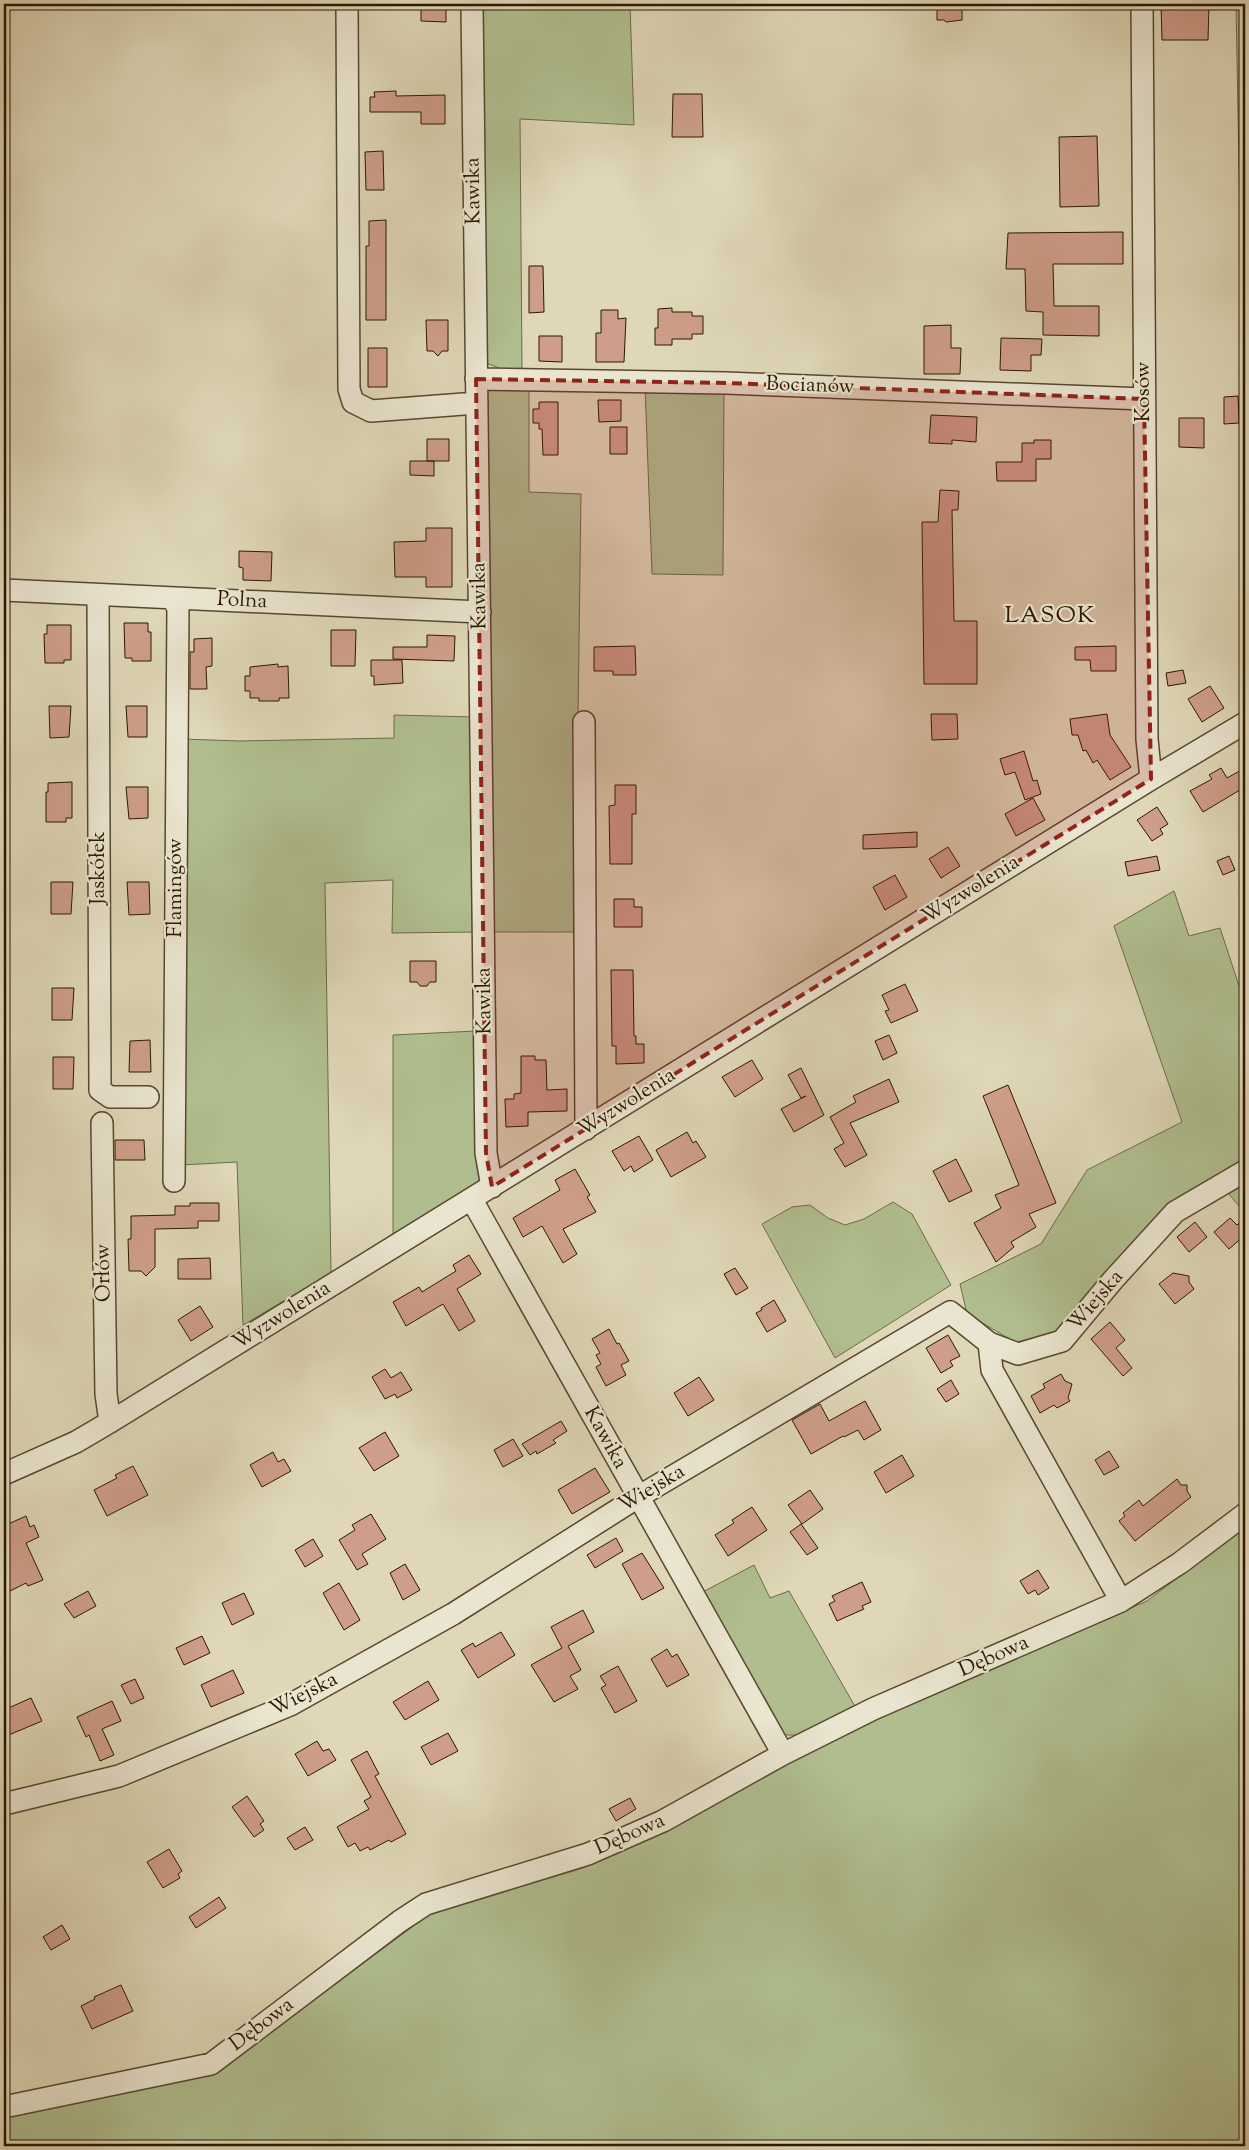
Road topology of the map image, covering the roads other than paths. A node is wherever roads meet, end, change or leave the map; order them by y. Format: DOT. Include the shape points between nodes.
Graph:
graph roads {
  1 [pos="347,4"];
  2 [pos="472,4"];
  3 [pos="1142,4"];
  4 [pos="476,378"];
  5 [pos="1144,399"];
  6 [pos="477,403"];
  7 [pos="4,590"];
  8 [pos="98,594"];
  9 [pos="171,598"];
  10 [pos="480,612"];
  11 [pos="584,722"];
  12 [pos="1245,723"];
  13 [pos="1151,779"];
  14 [pos="148,1097"];
  15 [pos="102,1123"];
  16 [pos="586,1129"];
  17 [pos="1245,1171"];
  18 [pos="174,1181"];
  19 [pos="492,1187"];
  20 [pos="472,1200"];
  21 [pos="989,1343"];
  22 [pos="110,1422"];
  23 [pos="4,1474"];
  24 [pos="638,1497"];
  25 [pos="1245,1514"];
  26 [pos="1121,1601"];
  27 [pos="782,1754"];
  28 [pos="4,1804"];
  29 [pos="4,2107"];
  1 -- 6 [label="street" via="349,389 353,402 371,411"];
  2 -- 4 [label="street, Kawika"];
  3 -- 5 [label="street, Kosów"];
  4 -- 5 [label="street, Bocianów" via="708,382"];
  4 -- 6 [label="street, Kawika"];
  5 -- 13 [label="street, Kosów" via="1147,739"];
  6 -- 10 [label="street, Kawika"];
  7 -- 8 [label="street, Polna"];
  8 -- 9 [label="street, Polna"];
  8 -- 14 [label="street, Jaskółek" via="100,1090 110,1098"];
  9 -- 10 [label="street, Polna"];
  9 -- 18 [label="street, Flamingów" via="178,607"];
  10 -- 19 [label="street, Kawika" via="486,1153"];
  11 -- 16 [label="street"];
  12 -- 13 [label="street, Wyzwolenia"];
  13 -- 16 [label="street, Wyzwolenia"];
  15 -- 22 [label="street, Orłów" via="106,1394"];
  16 -- 19 [label="street, Wyzwolenia"];
  17 -- 21 [label="street, Wiejska" via="1175,1212 1062,1341 1018,1354"];
  19 -- 20 [label="street, Wyzwolenia"];
  20 -- 22 [label="street, Wyzwolenia"];
  20 -- 24 [label="street, Kawika"];
  21 -- 24 [label="street, Wiejska" via="950,1312"];
  21 -- 26 [label="street" via="992,1370"];
  22 -- 23 [label="street, Wyzwolenia" via="76,1442"];
  24 -- 27 [label="street, Kawika"];
  24 -- 28 [label="street, Wiejska" via="453,1614 290,1705 118,1776"];
  25 -- 26 [label="street, Dębowa" via="1180,1563"];
  26 -- 27 [label="street, Dębowa" via="873,1710"];
  27 -- 29 [label="street, Dębowa" via="663,1821 588,1854 426,1904 211,2064"];
}
